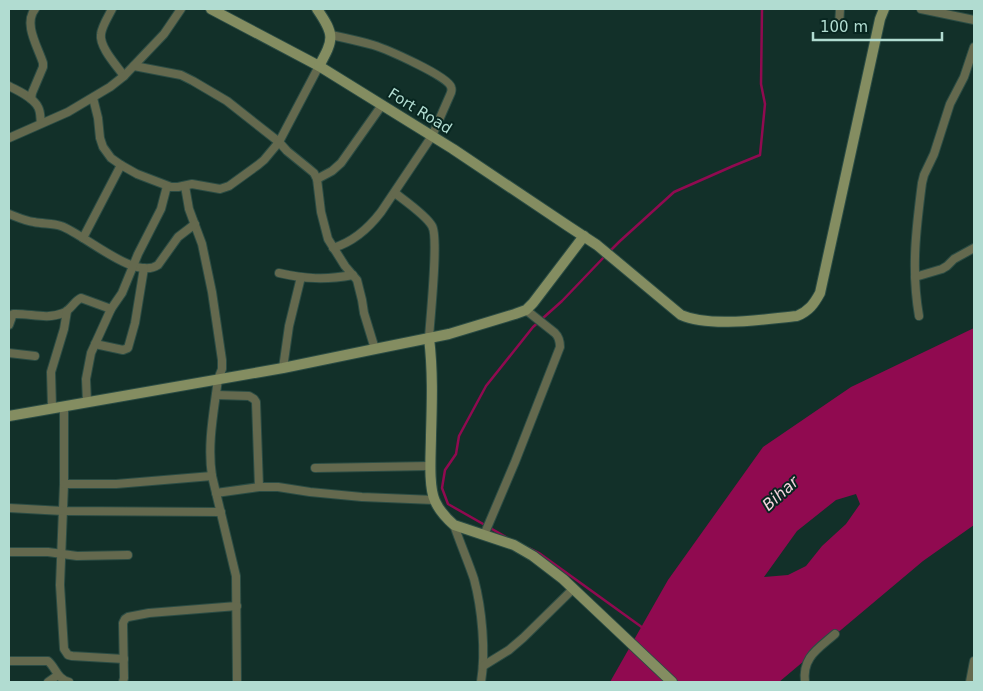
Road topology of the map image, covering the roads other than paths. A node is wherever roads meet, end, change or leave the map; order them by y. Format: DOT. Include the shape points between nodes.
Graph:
graph roads {
  1 [pos="34,9"];
  2 [pos="112,9"];
  3 [pos="181,9"];
  4 [pos="212,9"];
  5 [pos="317,9"];
  6 [pos="840,9"];
  7 [pos="884,9"];
  8 [pos="921,9"];
  9 [pos="952,12"];
  10 [pos="974,20"];
  11 [pos="838,26"];
  12 [pos="331,35"];
  13 [pos="974,47"];
  14 [pos="134,66"];
  15 [pos="319,66"];
  16 [pos="124,76"];
  17 [pos="9,86"];
  18 [pos="92,98"];
  19 [pos="31,99"];
  20 [pos="382,105"];
  21 [pos="41,123"];
  22 [pos="432,136"];
  23 [pos="9,138"];
  24 [pos="279,142"];
  25 [pos="121,165"];
  26 [pos="317,179"];
  27 [pos="167,186"];
  28 [pos="184,186"];
  29 [pos="394,193"];
  30 [pos="9,214"];
  31 [pos="195,224"];
  32 [pos="584,236"];
  33 [pos="83,238"];
  34 [pos="332,248"];
  35 [pos="974,248"];
  36 [pos="133,266"];
  37 [pos="144,268"];
  38 [pos="279,273"];
  39 [pos="353,275"];
  40 [pos="301,277"];
  41 [pos="915,277"];
  42 [pos="111,309"];
  43 [pos="526,310"];
  44 [pos="67,311"];
  45 [pos="919,316"];
  46 [pos="9,325"];
  47 [pos="428,338"];
  48 [pos="95,344"];
  49 [pos="375,349"];
  50 [pos="9,353"];
  51 [pos="35,356"];
  52 [pos="283,368"];
  53 [pos="218,379"];
  54 [pos="216,395"];
  55 [pos="87,402"];
  56 [pos="64,406"];
  57 [pos="52,408"];
  58 [pos="9,416"];
  59 [pos="430,466"];
  60 [pos="315,468"];
  61 [pos="212,476"];
  62 [pos="64,484"];
  63 [pos="259,486"];
  64 [pos="216,493"];
  65 [pos="434,500"];
  66 [pos="9,508"];
  67 [pos="62,511"];
  68 [pos="221,512"];
  69 [pos="454,525"];
  70 [pos="484,535"];
  71 [pos="9,552"];
  72 [pos="61,553"];
  73 [pos="128,555"];
  74 [pos="573,589"];
  75 [pos="237,606"];
  76 [pos="835,634"];
  77 [pos="124,659"];
  78 [pos="9,661"];
  79 [pos="974,661"];
  80 [pos="483,666"];
  81 [pos="58,675"];
  82 [pos="48,682"];
  83 [pos="69,682"];
  84 [pos="123,682"];
  85 [pos="237,682"];
  86 [pos="481,682"];
  87 [pos="672,682"];
  88 [pos="805,682"];
  89 [pos="970,682"];
  1 -- 19 [label="street" via="29,24 43,67"];
  2 -- 16 [label="street" via="101,39"];
  3 -- 14 [label="street" via="164,34"];
  4 -- 15 [label="street, Fort Road"];
  5 -- 12 [label="street"];
  6 -- 11 [label="street"];
  7 -- 32 [label="street, Fort Road" via="820,294 806,312 797,316 740,322 689,319"];
  8 -- 9 [label="street"];
  9 -- 10 [label="street"];
  12 -- 15 [label="street" via="331,43"];
  12 -- 22 [label="street" via="394,53 444,79 451,86"];
  13 -- 41 [label="street" via="924,175 916,225"];
  14 -- 16 [label="street"];
  14 -- 24 [label="street" via="193,80 223,98"];
  15 -- 20 [label="street, Fort Road"];
  15 -- 24 [label="street"];
  16 -- 18 [label="street"];
  17 -- 19 [label="street"];
  18 -- 21 [label="street"];
  18 -- 25 [label="street" via="103,147"];
  19 -- 21 [label="street" via="39,108"];
  20 -- 22 [label="street, Fort Road"];
  20 -- 26 [label="street" via="341,163"];
  21 -- 23 [label="street"];
  22 -- 29 [label="street"];
  22 -- 32 [label="street, Fort Road"];
  24 -- 26 [label="street"];
  24 -- 28 [label="street" via="258,166 223,188 194,184"];
  25 -- 27 [label="street"];
  25 -- 33 [label="street"];
  26 -- 34 [label="street" via="321,212"];
  27 -- 28 [label="street"];
  27 -- 36 [label="street" via="161,208"];
  28 -- 31 [label="street"];
  29 -- 34 [label="street" via="372,224 354,239"];
  29 -- 47 [label="street" via="434,228"];
  30 -- 33 [label="street" via="23,220 61,226"];
  31 -- 37 [label="street" via="178,237 158,265"];
  31 -- 53 [label="street" via="212,292 222,365"];
  32 -- 43 [label="street"];
  33 -- 36 [label="street"];
  34 -- 39 [label="street"];
  35 -- 41 [label="street" via="942,269"];
  36 -- 37 [label="street"];
  36 -- 42 [label="street" via="122,293"];
  37 -- 48 [label="street" via="128,348 123,350"];
  38 -- 40 [label="street"];
  39 -- 40 [label="street" via="324,279"];
  39 -- 49 [label="street"];
  40 -- 52 [label="street"];
  41 -- 45 [label="street"];
  42 -- 44 [label="street" via="81,298"];
  42 -- 48 [label="street"];
  43 -- 47 [label="street"];
  43 -- 70 [label="street" via="559,336 560,347"];
  44 -- 46 [label="street" via="45,316 13,314"];
  44 -- 57 [label="street" via="51,372"];
  47 -- 49 [label="street"];
  47 -- 59 [label="street" via="433,384"];
  48 -- 55 [label="street" via="87,370"];
  49 -- 52 [label="street"];
  50 -- 51 [label="street"];
  52 -- 53 [label="street"];
  53 -- 54 [label="street"];
  53 -- 55 [label="street"];
  54 -- 61 [label="street" via="210,446"];
  54 -- 63 [label="street" via="249,396 256,402"];
  55 -- 56 [label="street"];
  56 -- 57 [label="street"];
  56 -- 62 [label="street"];
  57 -- 58 [label="street"];
  59 -- 60 [label="street"];
  59 -- 65 [label="street"];
  61 -- 62 [label="street" via="116,484"];
  61 -- 64 [label="street"];
  62 -- 67 [label="street"];
  63 -- 64 [label="street"];
  63 -- 65 [label="street" via="362,497"];
  64 -- 68 [label="street"];
  65 -- 69 [label="street"];
  66 -- 67 [label="street"];
  67 -- 68 [label="street"];
  67 -- 72 [label="street"];
  68 -- 75 [label="street" via="236,576"];
  69 -- 70 [label="street"];
  69 -- 80 [label="street" via="479,601"];
  70 -- 74 [label="street" via="514,545 533,556"];
  71 -- 72 [label="street"];
  72 -- 73 [label="street" via="77,556"];
  72 -- 77 [label="street" via="65,653"];
  74 -- 80 [label="street" via="509,650"];
  74 -- 87 [label="street"];
  75 -- 77 [label="street" via="128,617 123,623"];
  75 -- 85 [label="street"];
  76 -- 88 [label="street" via="808,660"];
  77 -- 84 [label="street"];
  78 -- 81 [label="street" via="48,661"];
  79 -- 89 [label="street"];
  80 -- 86 [label="street"];
  81 -- 82 [label="street"];
  81 -- 83 [label="street"];
}
